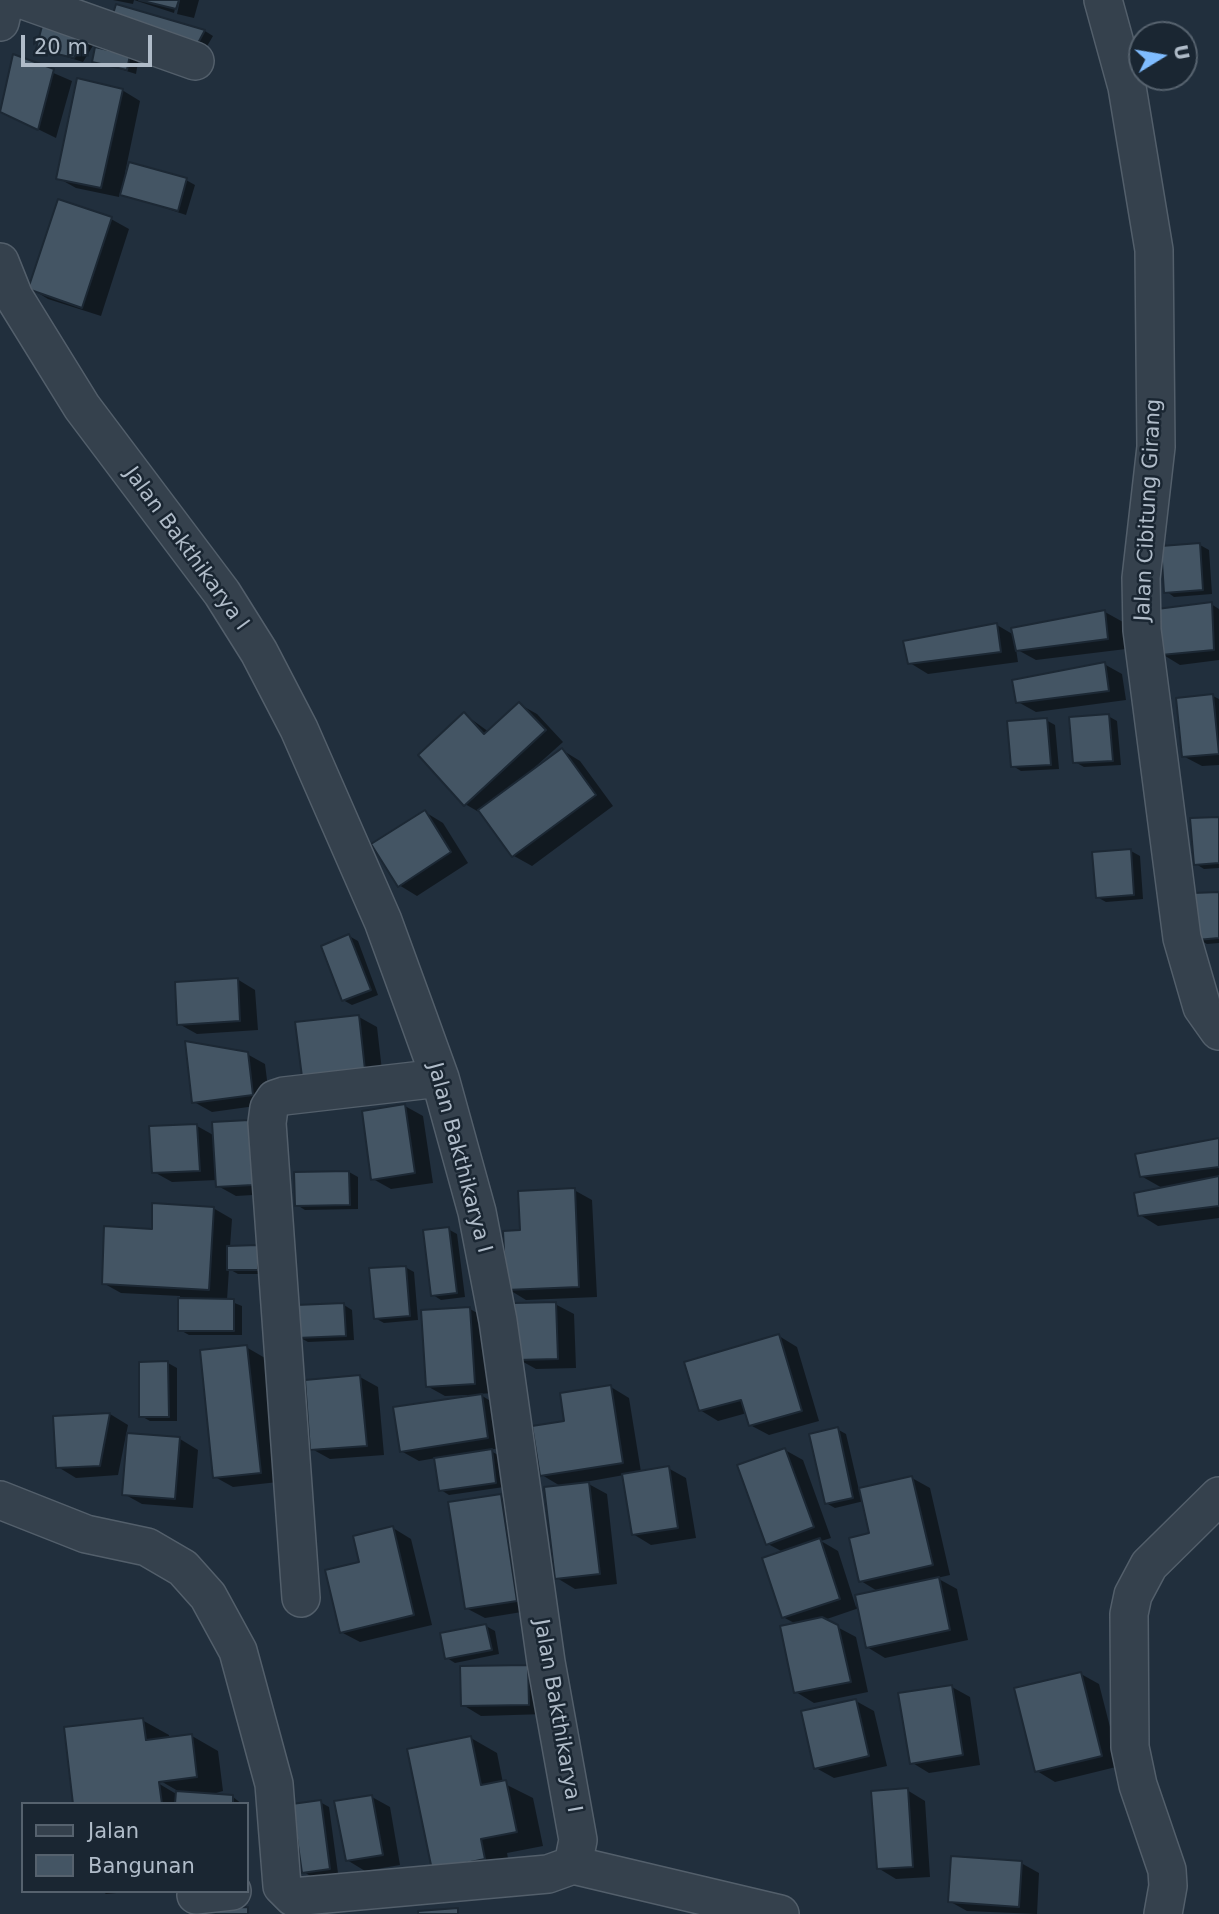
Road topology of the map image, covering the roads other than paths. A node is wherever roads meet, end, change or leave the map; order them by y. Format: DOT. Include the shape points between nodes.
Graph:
graph roads {
  1 [pos="5,0"];
  2 [pos="23,0"];
  3 [pos="1103,0"];
  4 [pos="0,22"];
  5 [pos="195,61"];
  6 [pos="0,262"];
  7 [pos="1219,1031"];
  8 [pos="440,1078"];
  9 [pos="1219,1496"];
  10 [pos="0,1500"];
  11 [pos="301,1598"];
  12 [pos="573,1865"];
  13 [pos="282,1886"];
  14 [pos="248,1890"];
  15 [pos="214,1893"];
  16 [pos="196,1895"];
  17 [pos="744,1910"];
  18 [pos="780,1914"];
  19 [pos="1163,1914"];
  1 -- 4 [label="street"];
  2 -- 5 [label="street"];
  3 -- 7 [label="street, Jalan Cibitung Girang" via="1127,87 1154,250 1156,447 1139,604 1182,938 1202,1007"];
  6 -- 8 [label="street, Jalan Bakthikarya I" via="13,297 82,407 222,593 259,652 299,729 383,921"];
  8 -- 11 [label="street" via="284,1096 269,1108"];
  8 -- 12 [label="street, Jalan Bakthikarya I" via="477,1212 498,1321 546,1662 578,1840"];
  9 -- 19 [label="street" via="1149,1565 1129,1614 1132,1765 1167,1870"];
  10 -- 13 [label="street" via="86,1534 147,1547 183,1568 208,1596 238,1651 267,1754 278,1814"];
  12 -- 13 [label="street" via="548,1874 308,1897 293,1897"];
  12 -- 17 [label="street"];
  13 -- 14 [label="street"];
  15 -- 16 [label="street"];
  17 -- 18 [label="street"];
}
